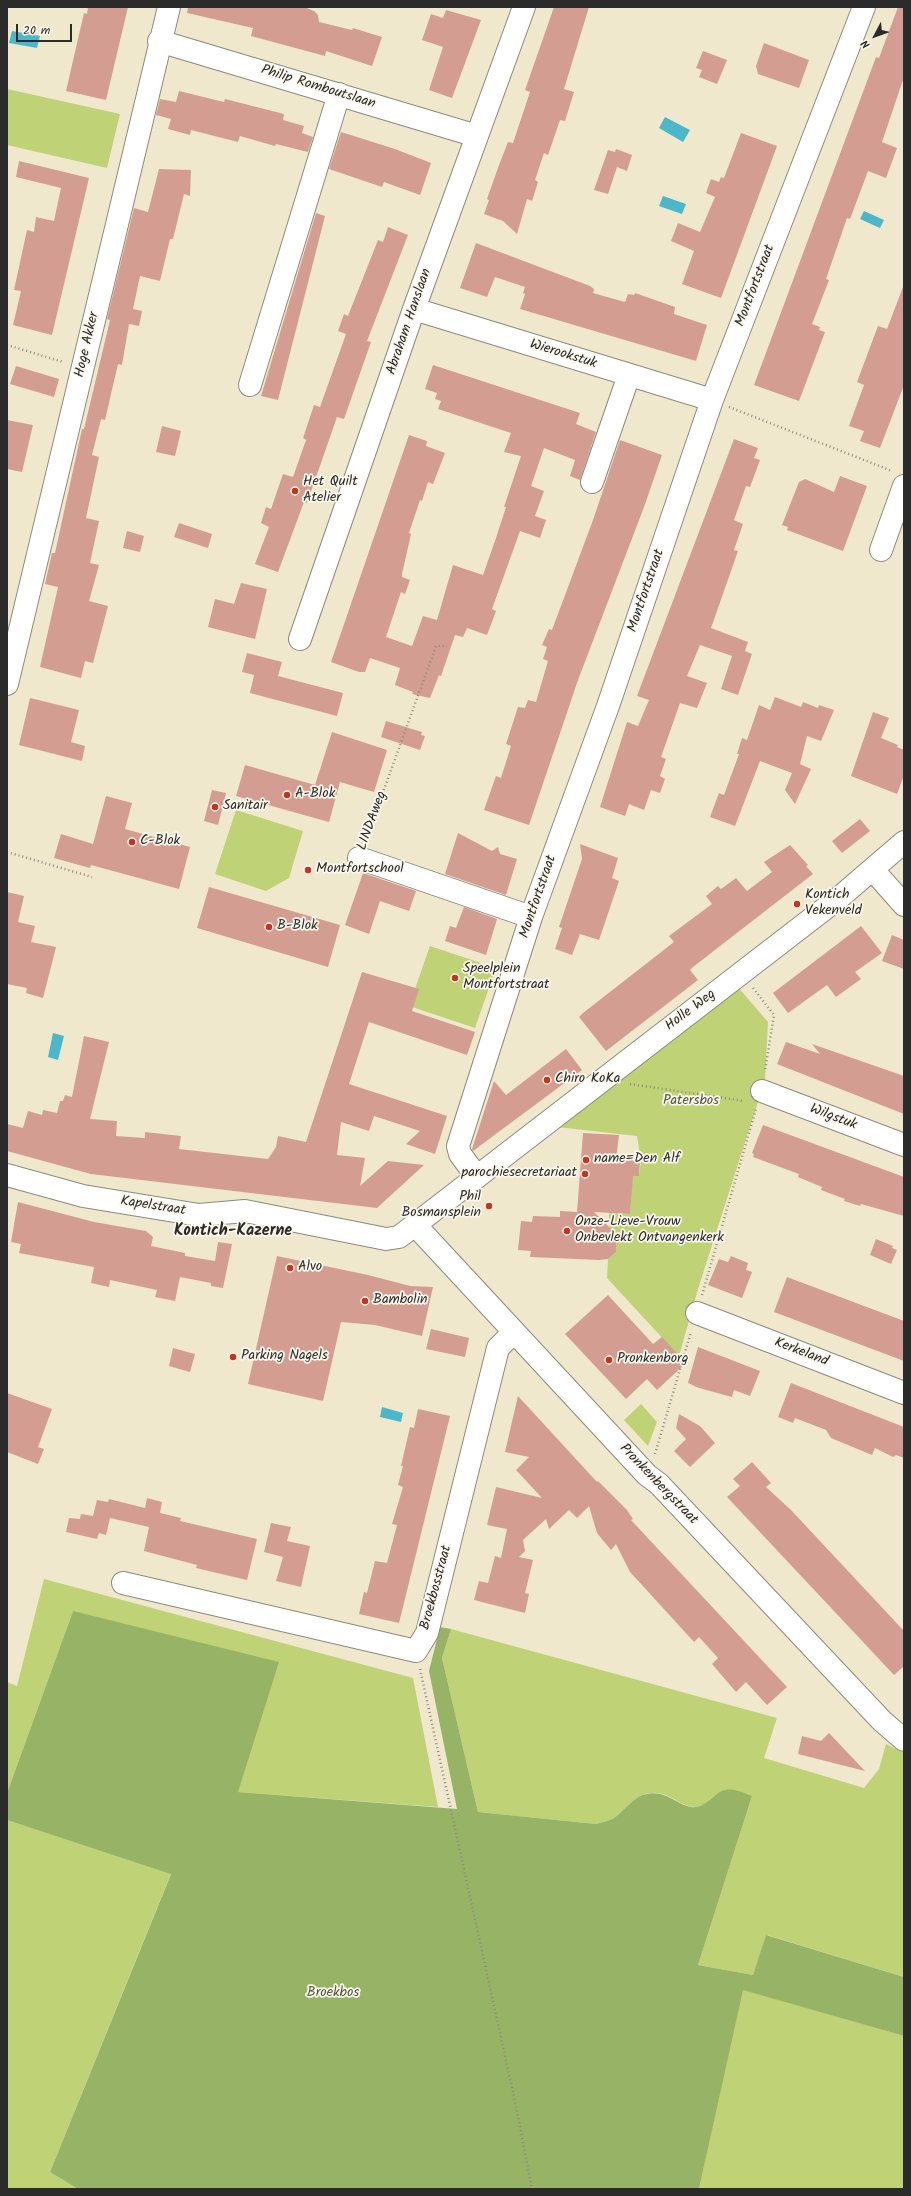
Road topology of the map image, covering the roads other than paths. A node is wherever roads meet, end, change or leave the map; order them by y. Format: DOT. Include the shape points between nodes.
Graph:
graph roads {
  1 [pos="169,7"];
  2 [pos="524,7"];
  3 [pos="864,7"];
  4 [pos="160,41"];
  5 [pos="339,94"];
  6 [pos="477,136"];
  7 [pos="414,310"];
  8 [pos="629,375"];
  9 [pos="250,384"];
  10 [pos="712,400"];
  11 [pos="900,479"];
  12 [pos="592,482"];
  13 [pos="881,550"];
  14 [pos="300,639"];
  15 [pos="7,684"];
  16 [pos="904,842"];
  17 [pos="359,858"];
  18 [pos="873,870"];
  19 [pos="904,905"];
  20 [pos="531,917"];
  21 [pos="762,1091"];
  22 [pos="904,1145"];
  23 [pos="7,1175"];
  24 [pos="477,1177"];
  25 [pos="416,1226"];
  26 [pos="697,1313"];
  27 [pos="514,1332"];
  28 [pos="904,1393"];
  29 [pos="123,1582"];
  30 [pos="904,1740"];
  1 -- 4 [label="street, Hoge Akker"];
  2 -- 6 [label="street, Abraham Hanslaan"];
  3 -- 10 [label="street, Montfortstraat"];
  4 -- 5 [label="street, Philip Romboutslaan"];
  4 -- 15 [label="street, Hoge Akker"];
  5 -- 6 [label="street, Philip Romboutslaan"];
  5 -- 9 [label="street"];
  6 -- 7 [label="street, Abraham Hanslaan"];
  7 -- 8 [label="street, Wierookstuk"];
  7 -- 14 [label="street, Abraham Hanslaan"];
  8 -- 10 [label="street, Wierookstuk"];
  8 -- 12 [label="street"];
  10 -- 20 [label="street, Montfortstraat" via="608,706"];
  11 -- 13 [label="street"];
  16 -- 18 [label="street, Holle Weg"];
  17 -- 20 [label="street, LINDAweg"];
  18 -- 19 [label="street"];
  18 -- 24 [label="street, Holle Weg"];
  20 -- 24 [label="street, Montfortstraat" via="458,1146 460,1154"];
  21 -- 22 [label="street, Wilgstuk"];
  23 -- 25 [label="street, Kapelstraat" via="83,1196 199,1215 245,1211 386,1239 399,1237"];
  24 -- 25 [label="street, Kapelstraat"];
  25 -- 27 [label="street, Pronkenbergstraat"];
  26 -- 28 [label="street, Kerkeland"];
  27 -- 29 [label="street, Broekbosstraat" via="498,1348 427,1633 416,1650"];
  27 -- 30 [label="street, Pronkenbergstraat" via="882,1721"];
}
